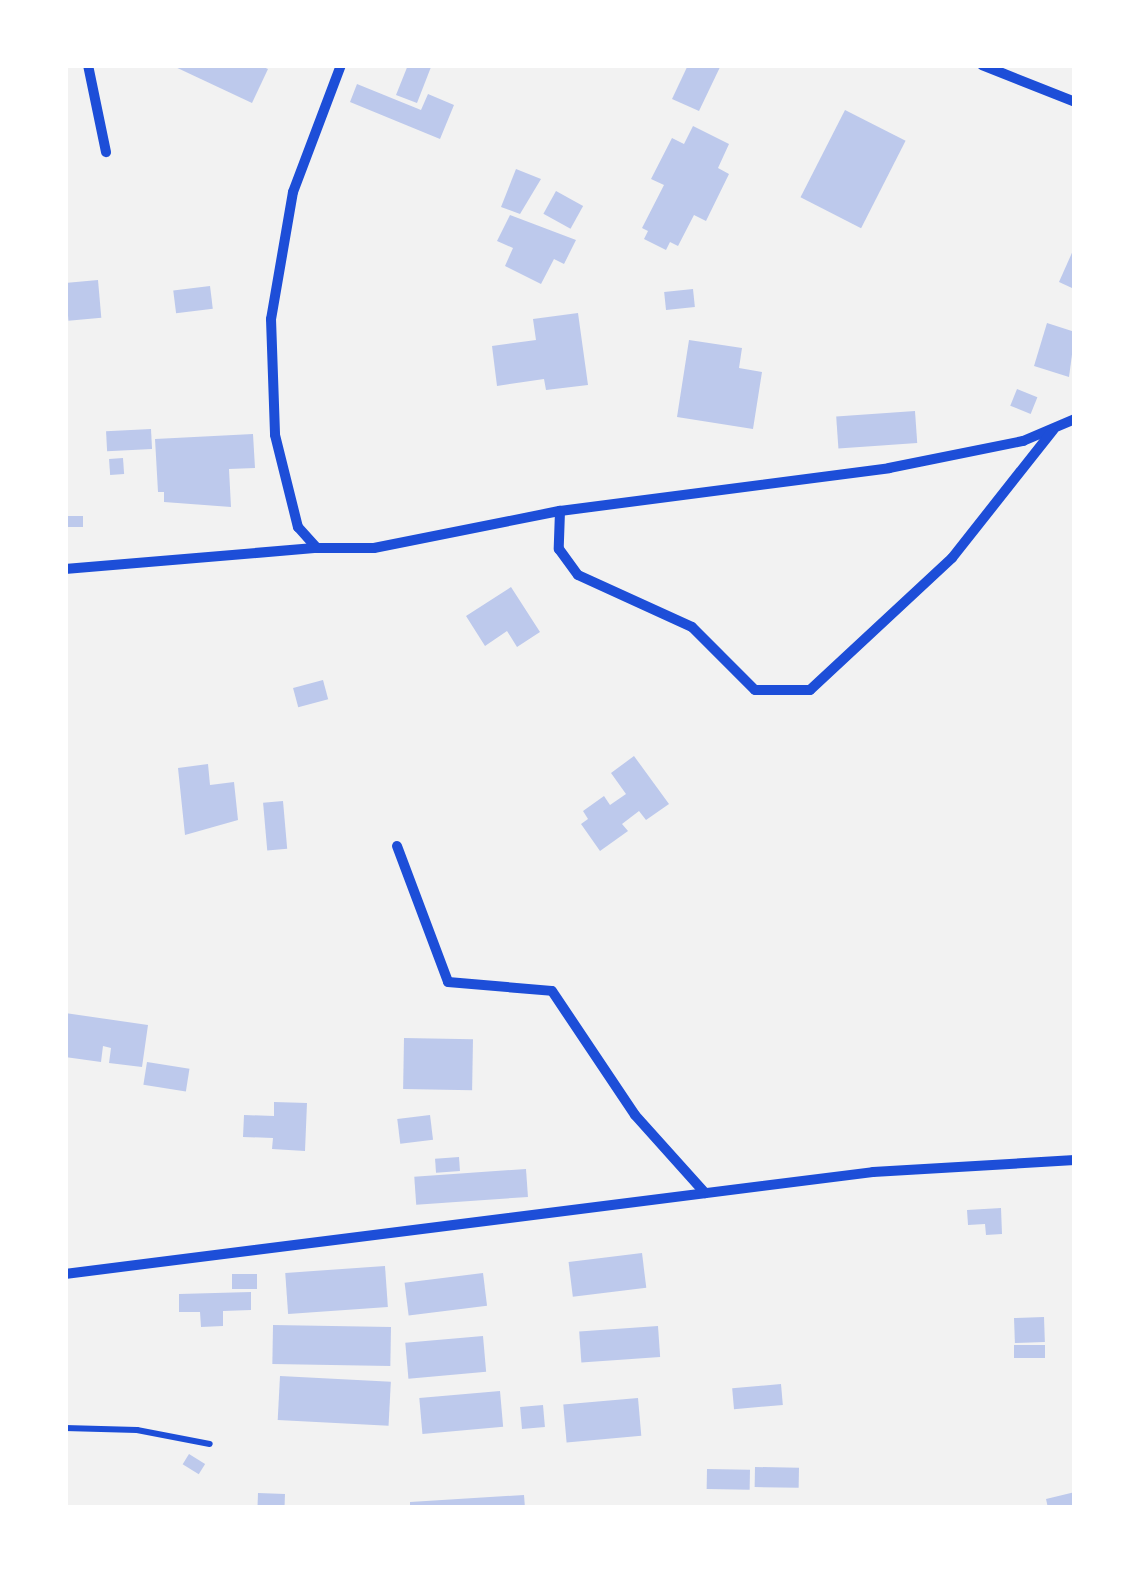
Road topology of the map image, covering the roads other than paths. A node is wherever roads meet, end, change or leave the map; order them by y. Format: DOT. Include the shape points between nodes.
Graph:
graph roads {
  1 [pos="88,65"];
  2 [pos="341,65"];
  3 [pos="982,65"];
  4 [pos="1075,102"];
  5 [pos="106,152"];
  6 [pos="1075,419"];
  7 [pos="1058,425"];
  8 [pos="560,510"];
  9 [pos="317,548"];
  10 [pos="65,569"];
  11 [pos="397,846"];
  12 [pos="1075,1160"];
  13 [pos="705,1193"];
  14 [pos="65,1274"];
  15 [pos="65,1428"];
  16 [pos="210,1444"];
  1 -- 5 [label="street"];
  2 -- 9 [label="street" via="293,192 270,319 275,435 298,527"];
  3 -- 4 [label="street"];
  6 -- 7 [label="street"];
  7 -- 8 [label="street" via="1023,441 889,468"];
  7 -- 8 [label="street" via="952,558 810,690 755,690 692,628 578,575 559,549"];
  8 -- 9 [label="street" via="374,548"];
  9 -- 10 [label="street"];
  11 -- 13 [label="street" via="448,982 552,992 636,1115"];
  12 -- 13 [label="street" via="966,1162"];
  13 -- 14 [label="street"];
  15 -- 16 [label="lane" via="137,1430"];
}
